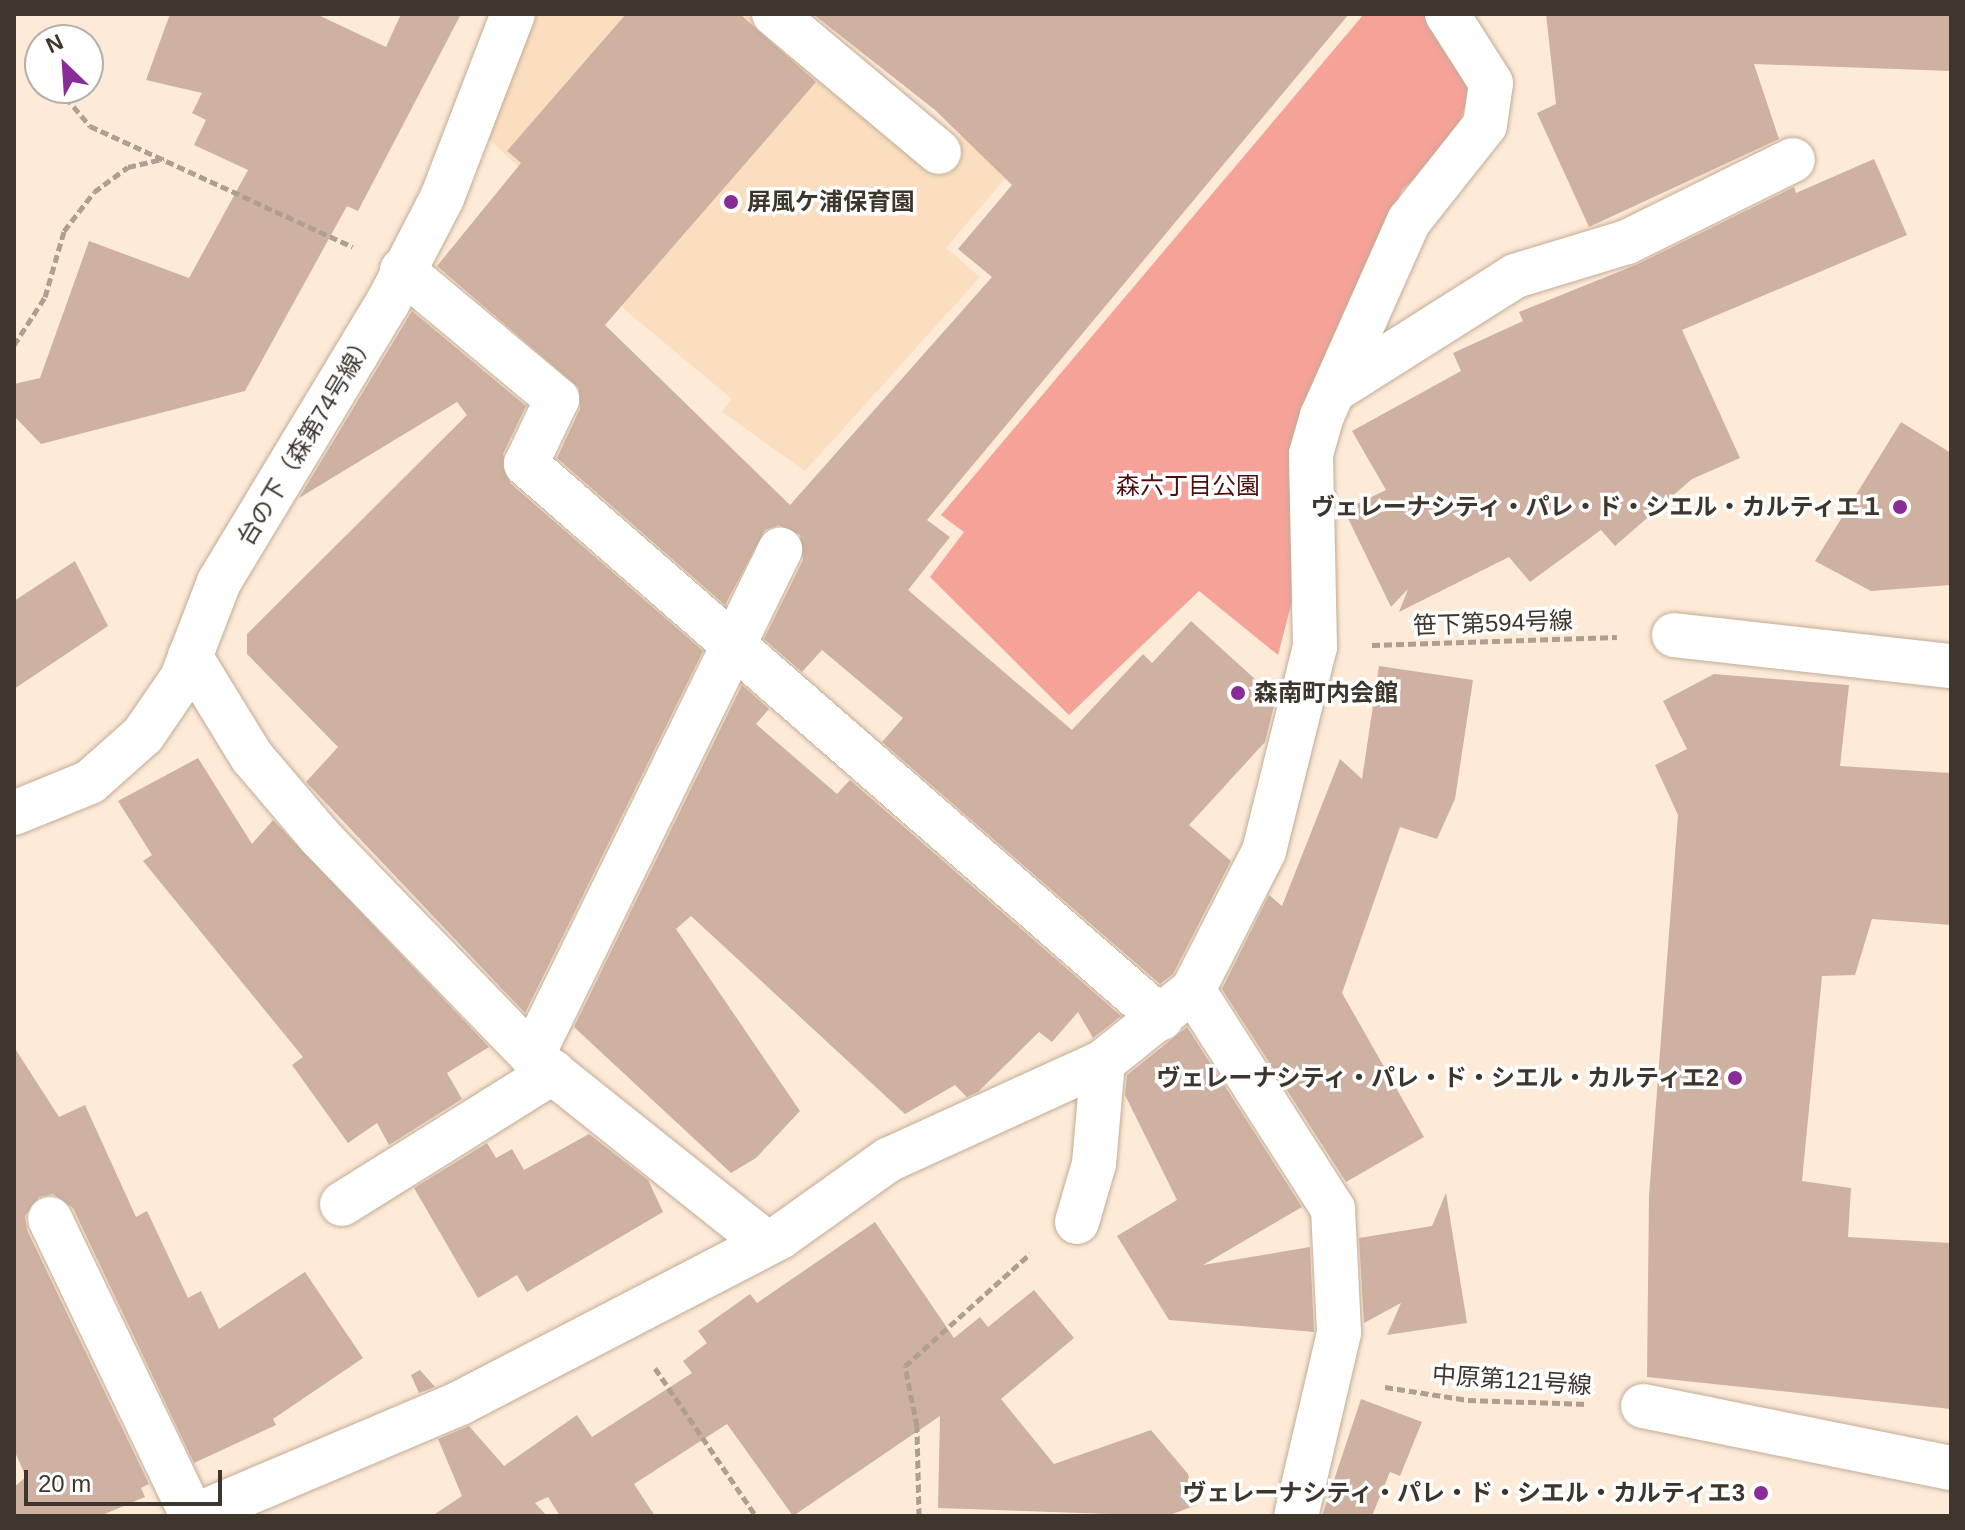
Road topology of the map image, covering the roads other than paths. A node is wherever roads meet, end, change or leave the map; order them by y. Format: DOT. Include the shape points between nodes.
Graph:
graph roads {
  1 [pos="513,14"];
  2 [pos="774,14"];
  3 [pos="1447,14"];
  4 [pos="939,152"];
  5 [pos="1793,160"];
  6 [pos="402,270"];
  7 [pos="1338,388"];
  8 [pos="780,550"];
  9 [pos="1674,635"];
  10 [pos="733,646"];
  11 [pos="190,656"];
  12 [pos="1951,666"];
  13 [pos="23,809"];
  14 [pos="1193,990"];
  15 [pos="1161,1018"];
  16 [pos="1103,1062"];
  17 [pos="542,1064"];
  18 [pos="342,1204"];
  19 [pos="1079,1216"];
  20 [pos="50,1219"];
  21 [pos="766,1243"];
  22 [pos="1643,1406"];
  23 [pos="1951,1468"];
  24 [pos="193,1516"];
  25 [pos="1296,1516"];
  1 -- 6 [label="street, 台の下（森第74号線）" via="442,198"];
  2 -- 4 [label="street"];
  3 -- 7 [label="street" via="1491,83 1485,125 1409,221"];
  5 -- 7 [label="street" via="1627,242 1515,276"];
  6 -- 10 [label="street" via="557,399 526,464"];
  6 -- 11 [label="street, 台の下（森第74号線）" via="219,582"];
  7 -- 14 [label="street" via="1311,454 1315,647 1264,851"];
  8 -- 10 [label="street"];
  9 -- 12 [label="street"];
  10 -- 15 [label="street"];
  10 -- 17 [label="street"];
  11 -- 13 [label="street, 台の下（森第74号線）" via="143,735 90,782"];
  11 -- 17 [label="street" via="281,792"];
  14 -- 15 [label="street"];
  14 -- 25 [label="street" via="1333,1209 1339,1333"];
  15 -- 16 [label="street"];
  16 -- 19 [label="street" via="1094,1164"];
  16 -- 21 [label="street" via="888,1160"];
  17 -- 18 [label="street"];
  17 -- 21 [label="street"];
  20 -- 24 [label="street"];
  21 -- 24 [label="street" via="460,1403"];
  22 -- 23 [label="street"];
}
